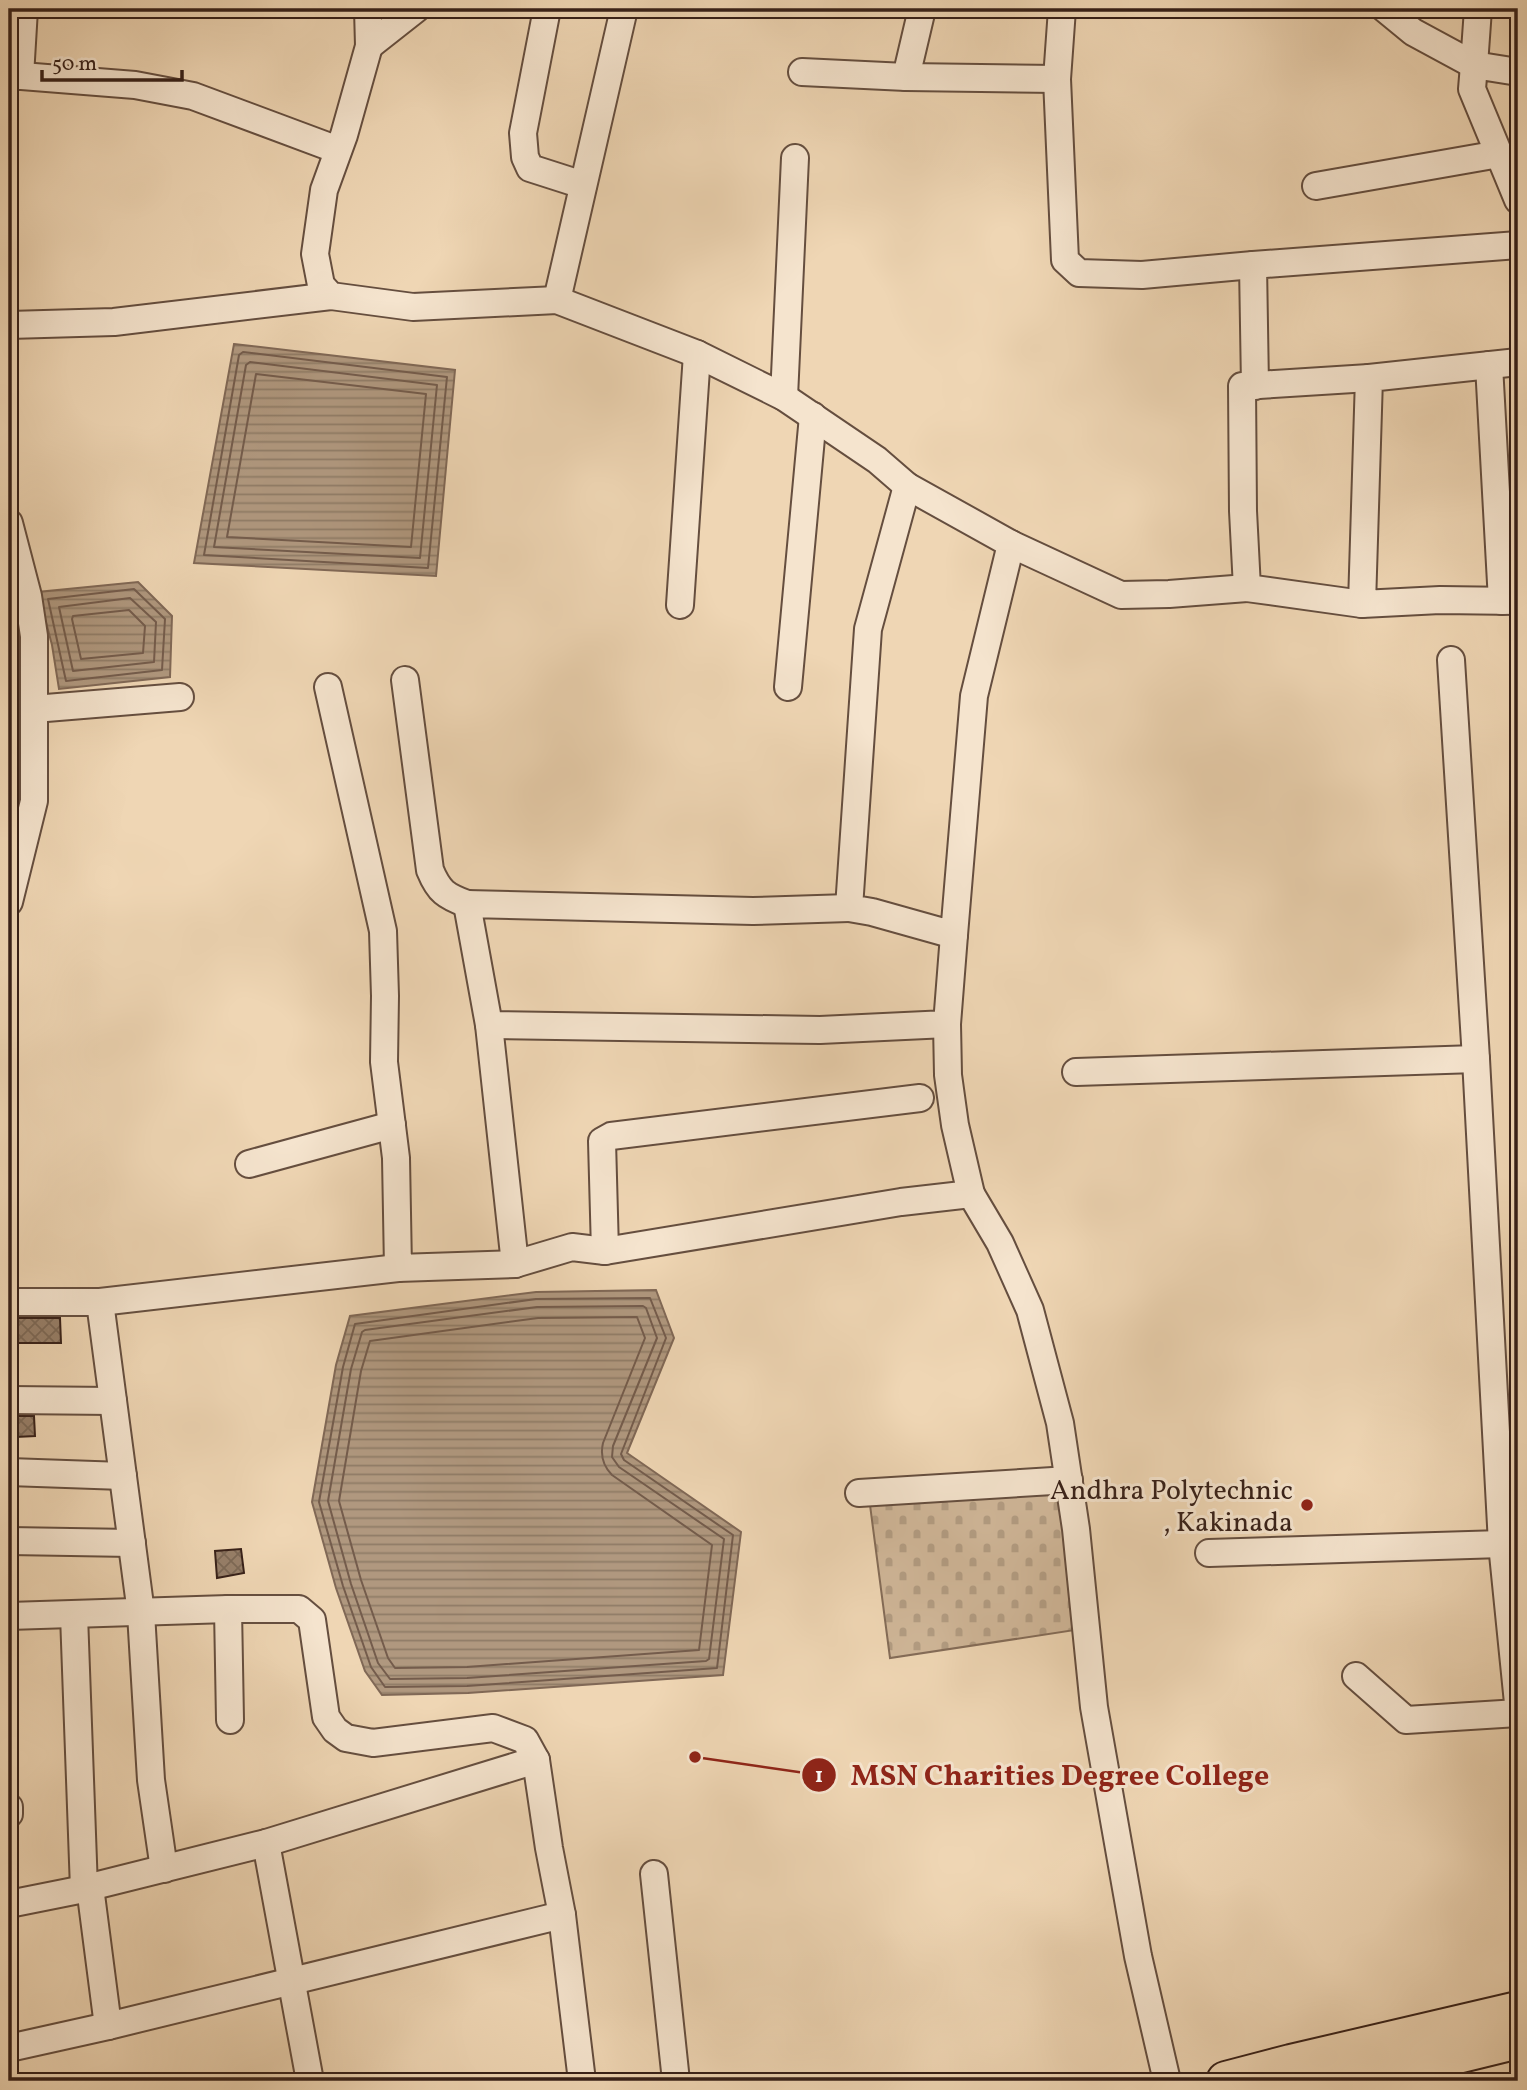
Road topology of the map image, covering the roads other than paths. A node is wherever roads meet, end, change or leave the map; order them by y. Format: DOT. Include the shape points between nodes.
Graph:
graph roads {
  1 [pos="24,9"];
  2 [pos="368,9"];
  3 [pos="416,9"];
  4 [pos="547,9"];
  5 [pos="624,9"];
  6 [pos="922,9"];
  7 [pos="1062,9"];
  8 [pos="1385,9"];
  9 [pos="1478,9"];
  10 [pos="369,46"];
  11 [pos="1474,65"];
  12 [pos="802,72"];
  13 [pos="1518,72"];
  14 [pos="14,76"];
  15 [pos="906,77"];
  16 [pos="1057,79"];
  17 [pos="338,150"];
  18 [pos="1499,154"];
  19 [pos="795,158"];
  20 [pos="583,185"];
  21 [pos="1316,186"];
  22 [pos="1518,200"];
  23 [pos="1518,245"];
  24 [pos="1252,265"];
  25 [pos="331,296"];
  26 [pos="557,300"];
  27 [pos="9,325"];
  28 [pos="697,354"];
  29 [pos="1518,362"];
  30 [pos="1489,365"];
  31 [pos="1369,378"];
  32 [pos="1255,386"];
  33 [pos="784,397"];
  34 [pos="813,416"];
  35 [pos="907,486"];
  36 [pos="9,523"];
  37 [pos="1011,544"];
  38 [pos="1247,588"];
  39 [pos="1510,601"];
  40 [pos="1362,604"];
  41 [pos="680,605"];
  42 [pos="1451,660"];
  43 [pos="405,680"];
  44 [pos="328,687"];
  45 [pos="788,688"];
  46 [pos="180,697"];
  47 [pos="34,709"];
  48 [pos="9,902"];
  49 [pos="467,904"];
  50 [pos="849,908"];
  51 [pos="954,935"];
  52 [pos="947,1024"];
  53 [pos="489,1025"];
  54 [pos="1476,1059"];
  55 [pos="1076,1073"];
  56 [pos="920,1098"];
  57 [pos="391,1125"];
  58 [pos="249,1164"];
  59 [pos="971,1194"];
  60 [pos="605,1251"];
  61 [pos="515,1264"];
  62 [pos="398,1268"];
  63 [pos="9,1302"];
  64 [pos="100,1302"];
  65 [pos="9,1400"];
  66 [pos="113,1401"];
  67 [pos="9,1472"];
  68 [pos="123,1476"];
  69 [pos="1069,1480"];
  70 [pos="859,1493"];
  71 [pos="9,1541"];
  72 [pos="132,1543"];
  73 [pos="1502,1544"];
  74 [pos="1209,1553"];
  75 [pos="228,1609"];
  76 [pos="141,1613"];
  77 [pos="75,1615"];
  78 [pos="9,1616"];
  79 [pos="1356,1676"];
  80 [pos="1518,1703"];
  81 [pos="1518,1713"];
  82 [pos="230,1720"];
  83 [pos="536,1760"];
  84 [pos="9,1807"];
  85 [pos="9,1814"];
  86 [pos="266,1843"];
  87 [pos="164,1869"];
  88 [pos="654,1874"];
  89 [pos="87,1888"];
  90 [pos="9,1904"];
  91 [pos="562,1915"];
  92 [pos="290,1980"];
  93 [pos="1518,2011"];
  94 [pos="108,2026"];
  95 [pos="1518,2039"];
  96 [pos="9,2048"];
  97 [pos="310,2081"];
  98 [pos="582,2081"];
  99 [pos="676,2081"];
  100 [pos="1167,2081"];
  101 [pos="1226,2081"];
  102 [pos="1347,2081"];
  1 -- 14 [label="street"];
  2 -- 10 [label="street"];
  3 -- 10 [label="street"];
  4 -- 20 [label="street" via="523,133 525,157 530,168"];
  5 -- 20 [label="street"];
  6 -- 15 [label="street"];
  7 -- 16 [label="street"];
  8 -- 11 [label="street" via="1413,32"];
  9 -- 11 [label="street"];
  10 -- 17 [label="street"];
  11 -- 13 [label="street"];
  11 -- 18 [label="street" via="1472,89"];
  12 -- 15 [label="street"];
  14 -- 17 [label="street" via="135,85 193,96"];
  15 -- 16 [label="street"];
  16 -- 24 [label="street" via="1065,260 1079,273 1142,275"];
  17 -- 25 [label="street" via="324,190 315,254 321,285"];
  18 -- 21 [label="street"];
  18 -- 22 [label="street"];
  19 -- 33 [label="street"];
  20 -- 26 [label="street"];
  23 -- 24 [label="street"];
  24 -- 32 [label="street"];
  25 -- 26 [label="street" via="412,307"];
  25 -- 27 [label="street" via="114,322"];
  26 -- 28 [label="street"];
  28 -- 33 [label="street"];
  28 -- 41 [label="street"];
  29 -- 30 [label="street"];
  30 -- 31 [label="street"];
  30 -- 39 [label="street"];
  31 -- 32 [label="street"];
  31 -- 40 [label="street"];
  32 -- 38 [label="street" via="1242,386"];
  33 -- 34 [label="street"];
  34 -- 35 [label="street"];
  34 -- 45 [label="street"];
  35 -- 37 [label="street"];
  35 -- 50 [label="street" via="868,629"];
  36 -- 47 [label="street" via="32,623"];
  37 -- 38 [label="street" via="1121,595"];
  37 -- 51 [label="street" via="974,696"];
  38 -- 40 [label="street"];
  39 -- 40 [label="street"];
  42 -- 54 [label="street"];
  43 -- 49 [label="street" via="429,870 446,896"];
  44 -- 57 [label="street" via="383,931 384,1062"];
  46 -- 47 [label="street"];
  47 -- 48 [label="street" via="34,801"];
  49 -- 50 [label="street" via="753,911"];
  49 -- 53 [label="street"];
  50 -- 51 [label="street"];
  51 -- 52 [label="street"];
  52 -- 53 [label="street" via="820,1030"];
  52 -- 59 [label="street" via="955,1125"];
  53 -- 61 [label="street"];
  54 -- 55 [label="street"];
  54 -- 73 [label="street"];
  56 -- 60 [label="street" via="611,1136 602,1141"];
  57 -- 58 [label="street"];
  57 -- 62 [label="street"];
  59 -- 60 [label="street"];
  59 -- 69 [label="street" via="1000,1243 1030,1310 1060,1423"];
  60 -- 61 [label="street" via="572,1247"];
  61 -- 62 [label="street"];
  62 -- 64 [label="street"];
  63 -- 64 [label="street"];
  64 -- 66 [label="street"];
  65 -- 66 [label="street"];
  66 -- 68 [label="street"];
  67 -- 68 [label="street"];
  68 -- 72 [label="street"];
  69 -- 70 [label="street"];
  69 -- 100 [label="street" via="1094,1707 1138,1956"];
  71 -- 72 [label="street"];
  72 -- 76 [label="street"];
  73 -- 74 [label="street"];
  73 -- 80 [label="street"];
  75 -- 76 [label="street"];
  75 -- 82 [label="street"];
  75 -- 83 [label="street" via="299,1609 312,1620 326,1717 346,1738 373,1743 493,1728 524,1740"];
  76 -- 77 [label="street"];
  76 -- 87 [label="street" via="151,1780"];
  77 -- 78 [label="street"];
  77 -- 89 [label="street"];
  79 -- 81 [label="street" via="1406,1720"];
  83 -- 86 [label="street"];
  83 -- 91 [label="street"];
  84 -- 85 [label="street"];
  86 -- 87 [label="street"];
  86 -- 92 [label="street"];
  87 -- 89 [label="street"];
  88 -- 99 [label="street"];
  89 -- 90 [label="street"];
  89 -- 94 [label="street"];
  91 -- 92 [label="street"];
  91 -- 98 [label="street"];
  92 -- 94 [label="street"];
  92 -- 97 [label="street"];
  93 -- 101 [label="highway"];
  94 -- 96 [label="street"];
  95 -- 102 [label="highway"];
}
